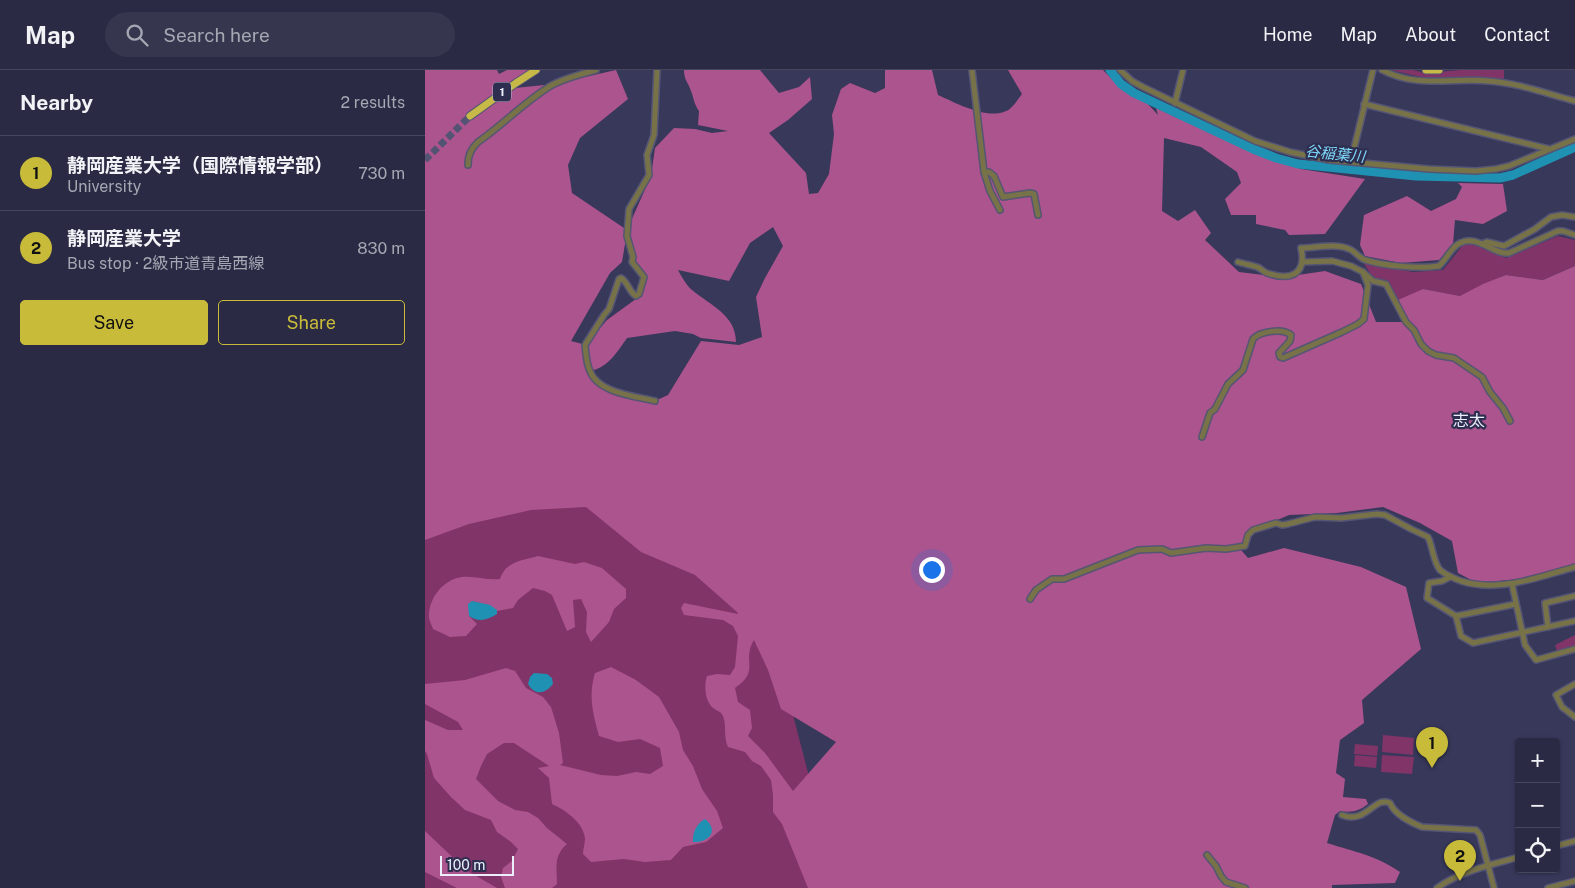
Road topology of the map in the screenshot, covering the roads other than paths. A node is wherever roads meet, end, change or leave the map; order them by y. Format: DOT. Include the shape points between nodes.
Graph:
graph roads {
  1 [pos="536,70"];
  2 [pos="596,70"];
  3 [pos="657,70"];
  4 [pos="972,70"];
  5 [pos="1120,70"];
  6 [pos="1183,70"];
  7 [pos="1373,70"];
  8 [pos="1382,70"];
  9 [pos="1426,70"];
  10 [pos="1439,70"];
  11 [pos="1575,101"];
  12 [pos="1175,104"];
  13 [pos="1365,104"];
  14 [pos="470,116"];
  15 [pos="1575,139"];
  16 [pos="1549,149"];
  17 [pos="1351,161"];
  18 [pos="468,165"];
  19 [pos="984,172"];
  20 [pos="1000,210"];
  21 [pos="1038,215"];
  22 [pos="1575,216"];
  23 [pos="1575,235"];
  24 [pos="1482,244"];
  25 [pos="1238,262"];
  26 [pos="1303,262"];
  27 [pos="1363,272"];
  28 [pos="655,401"];
  29 [pos="1510,421"];
  30 [pos="1202,436"];
  31 [pos="1575,567"];
  32 [pos="1450,577"];
  33 [pos="1512,584"];
  34 [pos="1575,596"];
  35 [pos="1030,599"];
  36 [pos="1516,604"];
  37 [pos="1456,616"];
  38 [pos="1575,622"];
  39 [pos="1549,627"];
  40 [pos="1523,633"];
  41 [pos="1575,649"];
  42 [pos="1575,684"];
  43 [pos="1574,715"];
  44 [pos="1342,815"];
  45 [pos="1575,841"];
  46 [pos="1560,845"];
  47 [pos="1207,855"];
  48 [pos="1515,858"];
  49 [pos="1488,866"];
  50 [pos="1575,880"];
  51 [pos="1245,888"];
  52 [pos="1437,888"];
  53 [pos="1494,888"];
  54 [pos="1547,888"];
  1 -- 14 [label="highway, 1"];
  2 -- 18 [label="street" via="554,84 534,97 478,142 471,150"];
  3 -- 28 [label="street" via="653,135 647,154 649,175 629,209 627,225 632,262 644,277 636,296 624,279 619,279 609,309 585,344 590,372 600,385"];
  4 -- 19 [label="street"];
  5 -- 12 [label="street" via="1132,81"];
  6 -- 12 [label="street"];
  7 -- 13 [label="street"];
  8 -- 11 [label="street" via="1427,82 1475,80 1504,83"];
  9 -- 10 [label="highway"];
  12 -- 17 [label="street" via="1273,147"];
  13 -- 16 [label="street"];
  13 -- 17 [label="street"];
  15 -- 16 [label="street"];
  16 -- 17 [label="street" via="1509,166 1476,171"];
  19 -- 20 [label="street"];
  19 -- 21 [label="street" via="995,176 1003,197 1034,194"];
  22 -- 24 [label="street" via="1551,217 1504,246"];
  23 -- 24 [label="street" via="1558,231 1509,253"];
  24 -- 26 [label="street" via="1461,242 1439,266 1431,267 1410,268 1363,259 1350,249 1339,247 1301,248"];
  25 -- 26 [label="street" via="1277,275 1297,273"];
  26 -- 27 [label="street" via="1332,261"];
  27 -- 29 [label="street" via="1373,282 1386,284 1406,322 1428,351 1454,358 1483,378"];
  27 -- 30 [label="street" via="1368,285 1364,319 1283,358 1279,353 1290,341 1288,332 1265,331 1256,335 1243,370 1228,384 1210,413"];
  31 -- 33 [label="street"];
  32 -- 33 [label="street" via="1478,585"];
  32 -- 35 [label="street" via="1437,564 1428,537 1385,515 1315,517 1253,530 1245,546 1171,553 1162,549 1138,550 1064,579 1052,579 1036,590"];
  32 -- 37 [label="street" via="1429,583 1427,598"];
  33 -- 36 [label="street"];
  34 -- 39 [label="street" via="1545,603"];
  36 -- 37 [label="street"];
  36 -- 40 [label="street"];
  37 -- 40 [label="street" via="1461,636 1473,644"];
  38 -- 39 [label="street"];
  39 -- 40 [label="street"];
  40 -- 41 [label="street" via="1525,645 1536,660"];
  42 -- 43 [label="street" via="1556,695 1561,706"];
  44 -- 49 [label="street" via="1349,818 1360,816 1384,800 1395,811 1423,827 1474,830 1479,832"];
  45 -- 46 [label="street"];
  47 -- 51 [label="street" via="1226,882"];
  48 -- 49 [label="street"];
  49 -- 52 [label="street" via="1456,876"];
  49 -- 53 [label="street"];
  50 -- 54 [label="street"];
}
